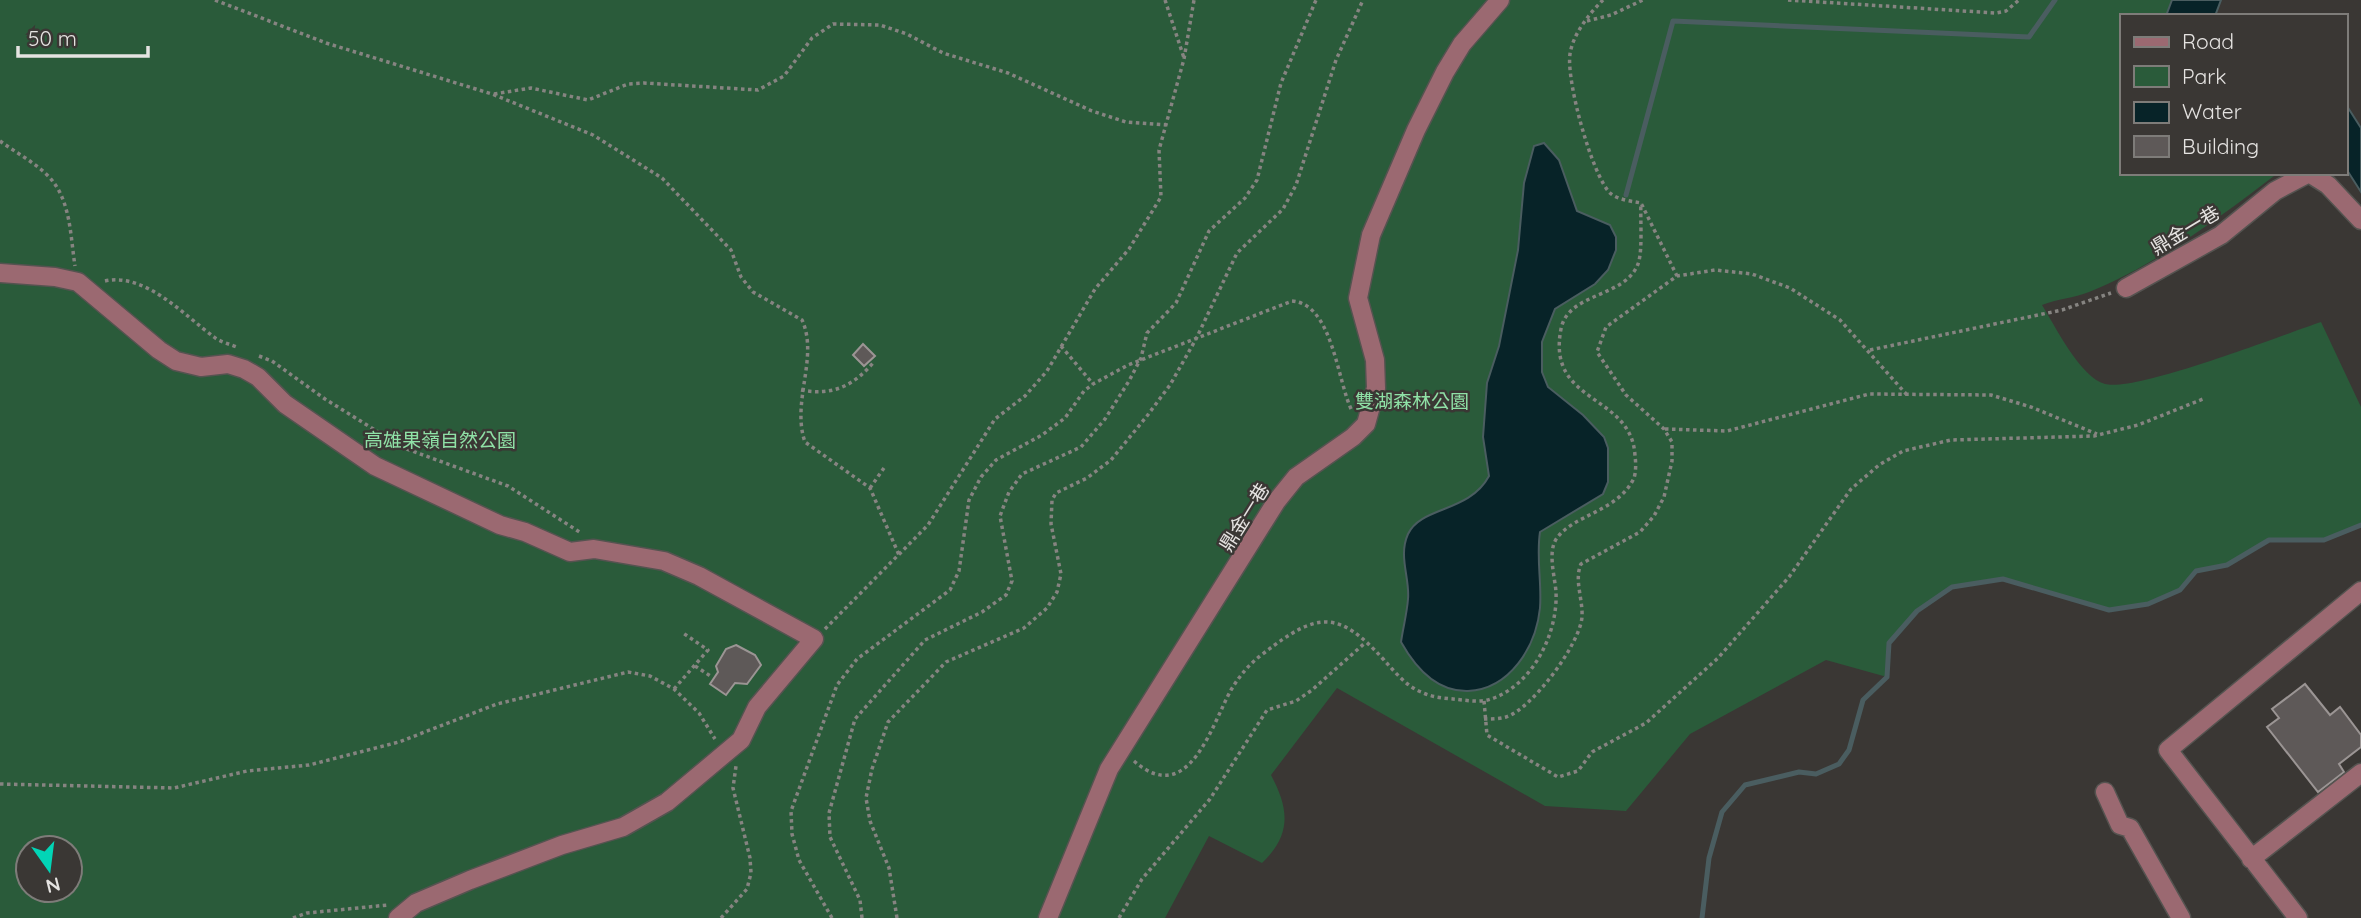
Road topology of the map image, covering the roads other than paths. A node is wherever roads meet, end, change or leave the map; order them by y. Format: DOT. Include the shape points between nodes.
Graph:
graph roads {
  1 [pos="1500,0"];
  2 [pos="2305,175"];
  3 [pos="2312,175"];
  4 [pos="2361,219"];
  5 [pos="0,273"];
  6 [pos="2126,288"];
  7 [pos="2361,591"];
  8 [pos="2361,773"];
  9 [pos="2105,792"];
  10 [pos="2251,859"];
  11 [pos="398,918"];
  12 [pos="1048,918"];
  13 [pos="2181,918"];
  14 [pos="2298,918"];
  1 -- 12 [label="lane, 鼎金一巷" via="1445,72 1371,236 1358,298 1375,360 1376,388 1366,424 1296,477 1276,502 1109,769"];
  2 -- 6 [label="lane, 鼎金一巷" via="2275,191 2221,235"];
  3 -- 4 [label="lane, 鼎金一巷"];
  5 -- 11 [label="lane" via="82,284 159,350 188,365 228,364 244,369 294,411 375,467 499,525 566,551 604,551 664,561 814,639 757,707 741,740 667,802 623,827 562,845 416,903"];
  7 -- 10 [label="lane" via="2168,750"];
  8 -- 10 [label="lane"];
  9 -- 13 [label="lane" via="2120,825 2130,828"];
  10 -- 14 [label="lane"];
}
